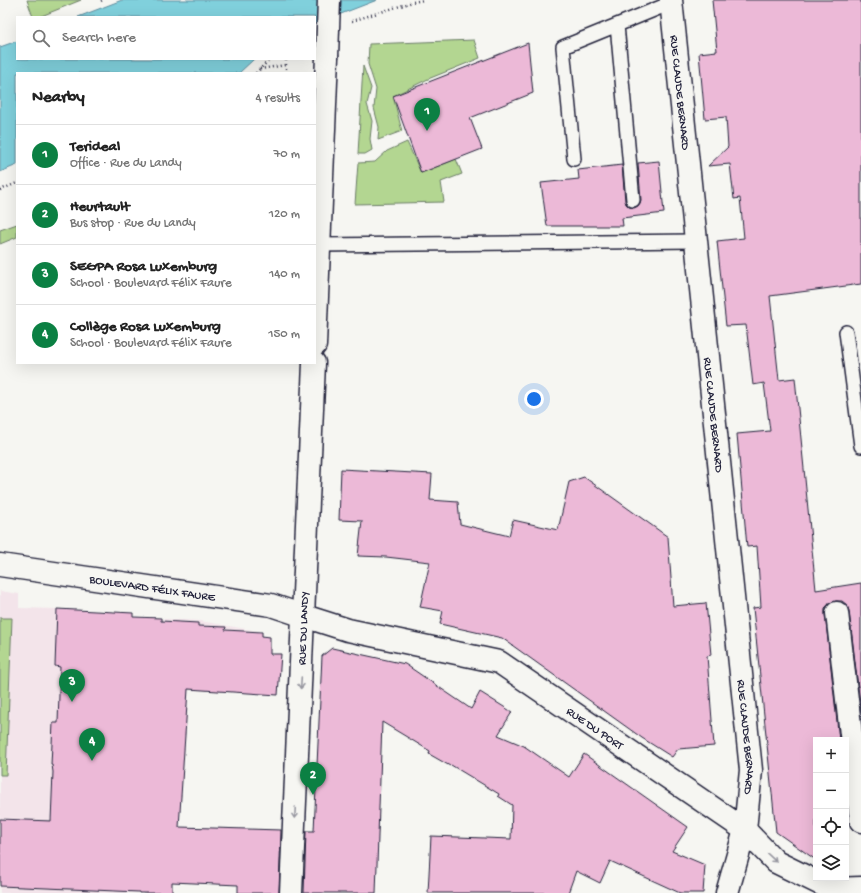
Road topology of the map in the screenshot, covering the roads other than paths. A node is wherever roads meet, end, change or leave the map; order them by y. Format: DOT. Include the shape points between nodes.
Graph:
graph roads {
  1 [pos="329,0"];
  2 [pos="671,1"];
  3 [pos="616,25"];
  4 [pos="574,159"];
  5 [pos="633,200"];
  6 [pos="696,241"];
  7 [pos="319,245"];
  8 [pos="316,320"];
  9 [pos="846,332"];
  10 [pos="314,364"];
  11 [pos="861,446"];
  12 [pos="0,565"];
  13 [pos="837,613"];
  14 [pos="304,616"];
  15 [pos="861,821"];
  16 [pos="745,830"];
  17 [pos="861,888"];
  18 [pos="292,893"];
  19 [pos="727,893"];
  1 -- 7 [label="street, bridge"];
  2 -- 3 [label="lane"];
  2 -- 6 [label="street, RUE CLAUDE BERNARD"];
  3 -- 4 [label="lane" via="563,47"];
  3 -- 5 [label="lane"];
  6 -- 7 [label="lane"];
  6 -- 16 [label="street, RUE CLAUDE BERNARD" via="751,770"];
  7 -- 8 [label="street"];
  9 -- 11 [label="lane"];
  10 -- 14 [label="street, RUE DU LANDY"];
  12 -- 14 [label="street, BOULEVARD FÉLIX FAURE" via="271,605"];
  13 -- 15 [label="street"];
  14 -- 16 [label="street, RUE DU PORT" via="348,630 499,662"];
  14 -- 18 [label="street, RUE DU LANDY, one-way"];
  16 -- 17 [label="street, RUE DU PORT, one-way" via="776,862 831,888"];
  16 -- 19 [label="street, RUE CLAUDE BERNARD"];
}
